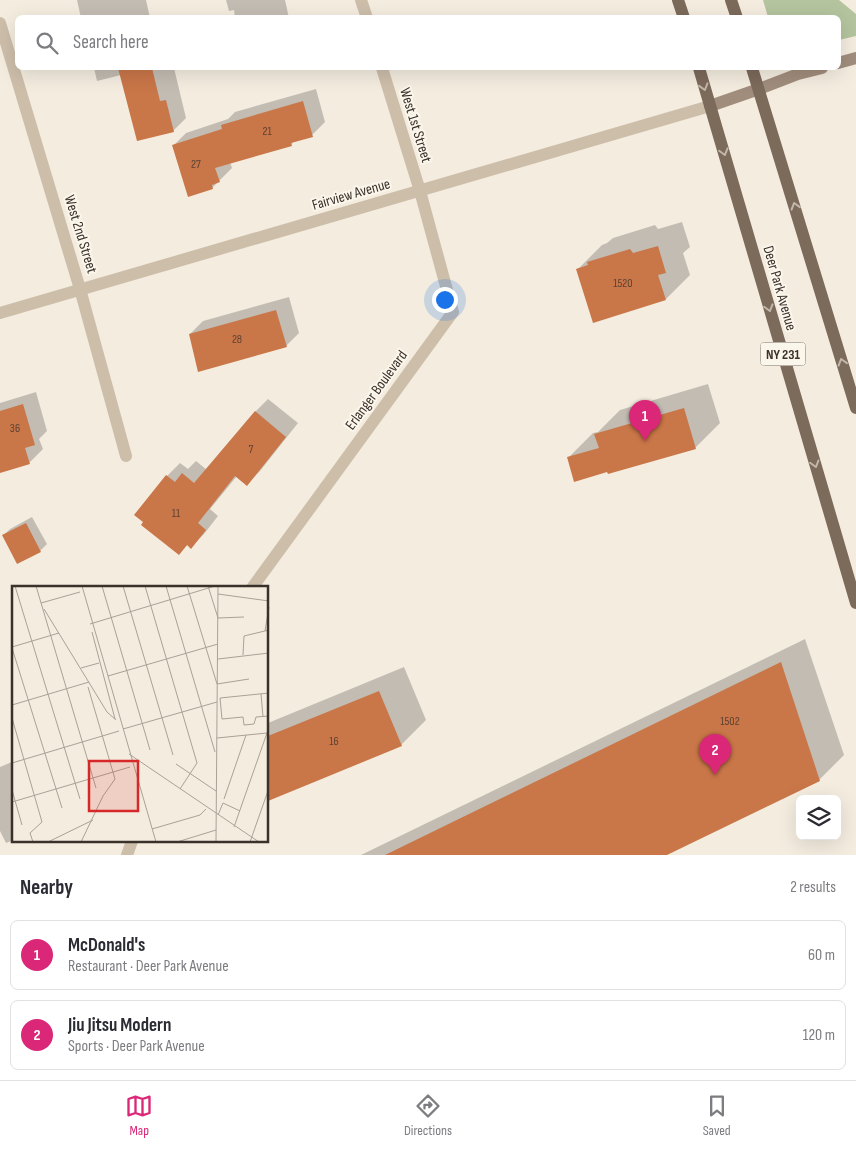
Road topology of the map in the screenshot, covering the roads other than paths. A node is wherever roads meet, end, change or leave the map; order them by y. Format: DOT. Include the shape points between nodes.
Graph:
graph roads {
  1 [pos="362,0"];
  2 [pos="678,0"];
  3 [pos="732,0"];
  4 [pos="366,15"];
  5 [pos="683,15"];
  6 [pos="736,15"];
  7 [pos="0,23"];
  8 [pos="856,58"];
  9 [pos="841,62"];
  10 [pos="383,70"];
  11 [pos="700,70"];
  12 [pos="753,70"];
  13 [pos="814,70"];
  14 [pos="759,89"];
  15 [pos="710,106"];
  16 [pos="420,191"];
  17 [pos="80,289"];
  18 [pos="0,313"];
  19 [pos="856,408"];
  20 [pos="126,456"];
  21 [pos="253,586"];
  22 [pos="856,603"];
  23 [pos="132,842"];
  24 [pos="127,855"];
  1 -- 4 [label="street"];
  2 -- 5 [label="main road"];
  3 -- 6 [label="main road"];
  7 -- 17 [label="street, West 2nd Street"];
  8 -- 9 [label="main road"];
  10 -- 16 [label="street, West 1st Street"];
  11 -- 15 [label="main road, Deer Park Avenue / NY 231, one-way"];
  12 -- 14 [label="main road"];
  13 -- 14 [label="main road"];
  14 -- 15 [label="main road"];
  19 -- 14 [label="main road, one-way"];
  15 -- 16 [label="street, Fairview Avenue"];
  15 -- 22 [label="main road, Deer Park Avenue / NY 231, one-way"];
  16 -- 17 [label="street, Fairview Avenue"];
  16 -- 21 [label="street, Erlanger Boulevard" via="453,312"];
  17 -- 18 [label="street, Fairview Avenue"];
  17 -- 20 [label="street, West 2nd Street"];
  23 -- 24 [label="street"];
}
